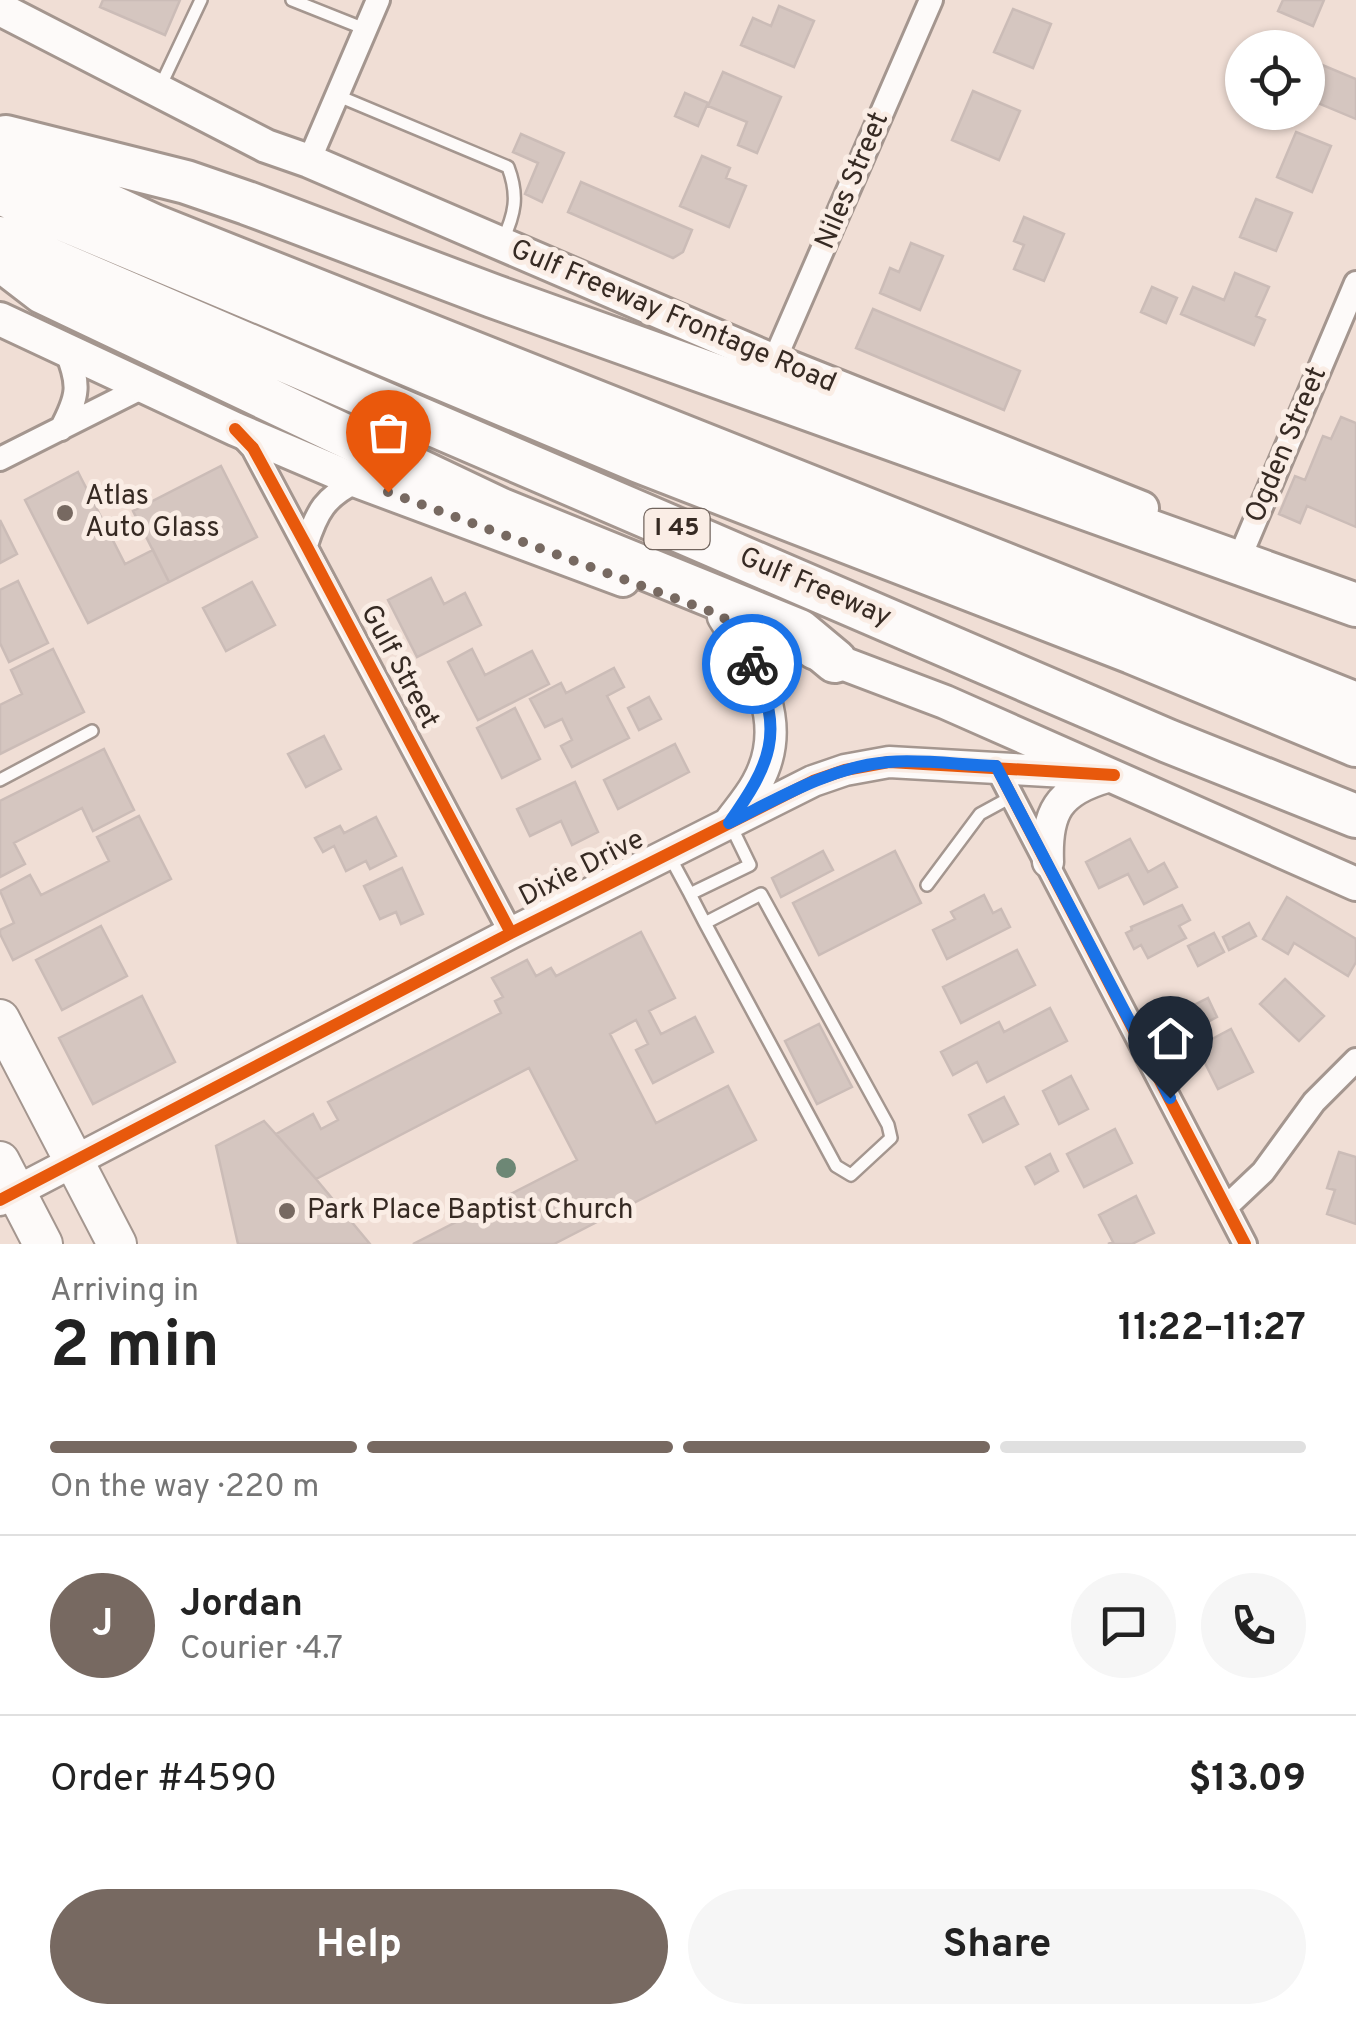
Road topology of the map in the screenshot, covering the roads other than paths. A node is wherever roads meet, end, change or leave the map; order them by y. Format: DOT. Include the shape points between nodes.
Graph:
graph roads {
  1 [pos="201,0"];
  2 [pos="292,0"];
  3 [pos="378,0"];
  4 [pos="931,0"];
  5 [pos="0,9"];
  6 [pos="365,29"];
  7 [pos="158,90"];
  8 [pos="336,95"];
  9 [pos="0,135"];
  10 [pos="0,154"];
  11 [pos="309,161"];
  12 [pos="0,193"];
  13 [pos="0,238"];
  14 [pos="501,244"];
  15 [pos="0,259"];
  16 [pos="1356,283"];
  17 [pos="0,320"];
  18 [pos="66,350"];
  19 [pos="774,362"];
  20 [pos="145,386"];
  21 [pos="235,428"];
  22 [pos="61,429"];
  23 [pos="0,460"];
  24 [pos="357,480"];
  25 [pos="306,545"];
  26 [pos="1242,552"];
  27 [pos="1356,604"];
  28 [pos="723,616"];
  29 [pos="835,661"];
  30 [pos="1356,704"];
  31 [pos="92,731"];
  32 [pos="1356,746"];
  33 [pos="996,766"];
  34 [pos="1114,775"];
  35 [pos="0,780"];
  36 [pos="1013,796"];
  37 [pos="1356,816"];
  38 [pos="729,823"];
  39 [pos="668,854"];
  40 [pos="1048,862"];
  41 [pos="1356,884"];
  42 [pos="927,885"];
  43 [pos="690,894"];
  44 [pos="706,923"];
  45 [pos="511,933"];
  46 [pos="0,1019"];
  47 [pos="1356,1060"];
  48 [pos="75,1162"];
  49 [pos="5,1185"];
  50 [pos="1226,1206"];
  51 [pos="43,1244"];
  52 [pos="117,1244"];
  53 [pos="1244,1244"];
  1 -- 7 [label="lane"];
  2 -- 6 [label="lane"];
  3 -- 6 [label="street"];
  4 -- 19 [label="street, Niles Street"];
  5 -- 7 [label="main road, Gulf Freeway Frontage Road"];
  6 -- 8 [label="street"];
  7 -- 11 [label="main road, Gulf Freeway Frontage Road"];
  8 -- 11 [label="street"];
  8 -- 14 [label="lane" via="508,166 514,214"];
  9 -- 27 [label="highway" via="247,203"];
  10 -- 30 [label="highway" via="154,226"];
  11 -- 14 [label="main road, Gulf Freeway Frontage Road"];
  12 -- 32 [label="highway, Gulf Freeway / I 45" via="639,460"];
  13 -- 37 [label="highway, Gulf Freeway / I 45"];
  14 -- 19 [label="main road, Gulf Freeway Frontage Road"];
  15 -- 29 [label="highway" via="43,292 482,501 799,632"];
  16 -- 26 [label="street, Ogden Street"];
  17 -- 18 [label="main road"];
  18 -- 20 [label="main road"];
  18 -- 22 [label="street" via="77,390"];
  19 -- 26 [label="main road, Gulf Freeway Frontage Road"];
  20 -- 21 [label="main road"];
  20 -- 22 [label="street"];
  21 -- 24 [label="main road"];
  21 -- 25 [label="street, Gulf Street" via="254,448"];
  22 -- 23 [label="street"];
  24 -- 25 [label="street" via="324,504"];
  24 -- 28 [label="main road"];
  25 -- 45 [label="street, Gulf Street"];
  26 -- 27 [label="main road, Gulf Freeway Frontage Road"];
  28 -- 29 [label="main road"];
  28 -- 38 [label="street" via="760,680 772,721 758,781"];
  29 -- 34 [label="main road"];
  31 -- 35 [label="lane"];
  33 -- 34 [label="street, Dixie Drive"];
  33 -- 36 [label="street"];
  33 -- 38 [label="street, Dixie Drive" via="888,762 845,770"];
  34 -- 40 [label="street" via="1065,796 1047,834"];
  34 -- 41 [label="main road"];
  36 -- 40 [label="street"];
  36 -- 42 [label="lane" via="980,814"];
  38 -- 39 [label="street, Dixie Drive"];
  38 -- 43 [label="lane" via="750,864"];
  39 -- 43 [label="lane"];
  39 -- 45 [label="street, Dixie Drive"];
  40 -- 50 [label="street"];
  43 -- 44 [label="lane"];
  44 -- 44 [label="lane" via="836,1166 851,1175 891,1138 888,1125 761,894"];
  45 -- 48 [label="street, Dixie Drive"];
  46 -- 48 [label="main road"];
  47 -- 50 [label="street" via="1314,1102 1263,1172"];
  48 -- 49 [label="street, Dixie Drive"];
  48 -- 52 [label="main road"];
  49 -- 51 [label="main road"];
  50 -- 53 [label="street"];
}
